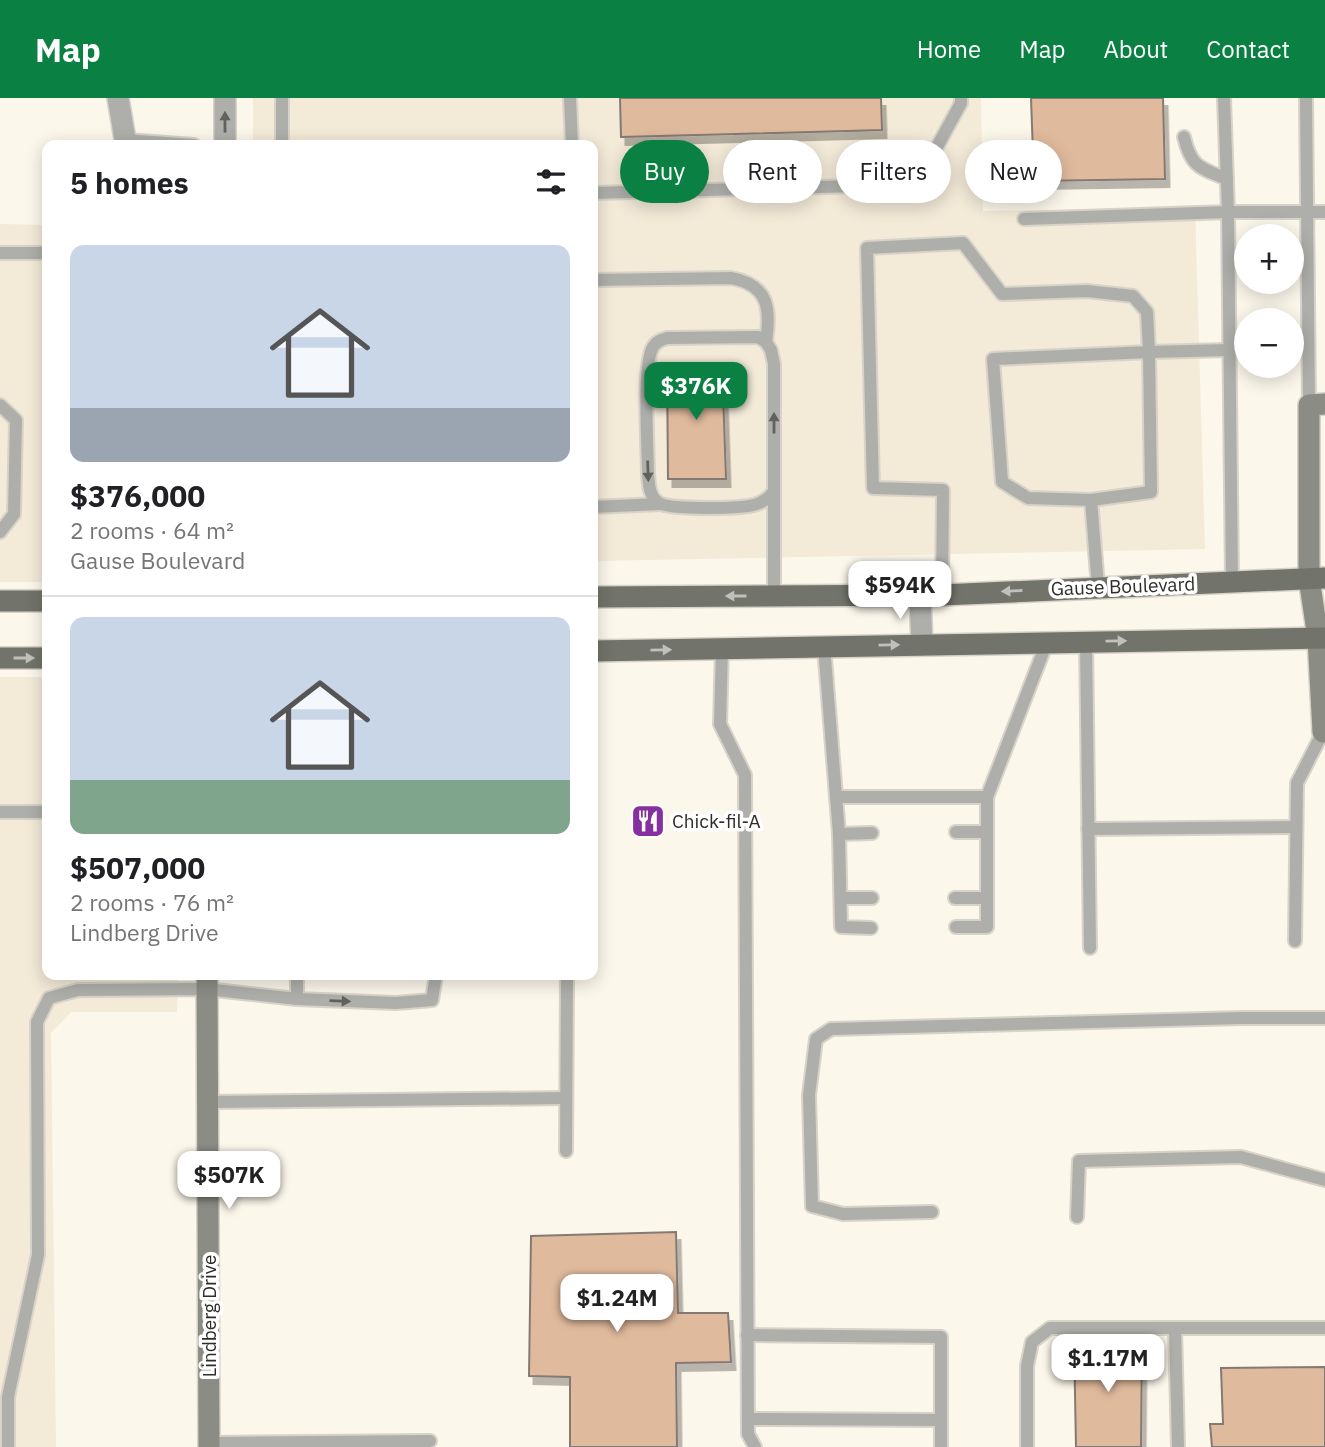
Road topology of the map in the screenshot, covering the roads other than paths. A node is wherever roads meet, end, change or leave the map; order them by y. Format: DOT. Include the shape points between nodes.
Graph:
graph roads {
  1 [pos="118,98"];
  2 [pos="225,98"];
  3 [pos="282,98"];
  4 [pos="570,98"];
  5 [pos="961,98"];
  6 [pos="1224,98"];
  7 [pos="1306,98"];
  8 [pos="1184,137"];
  9 [pos="126,140"];
  10 [pos="225,140"];
  11 [pos="282,140"];
  12 [pos="572,140"];
  13 [pos="1227,179"];
  14 [pos="598,193"];
  15 [pos="1228,212"];
  16 [pos="1307,212"];
  17 [pos="1325,212"];
  18 [pos="1024,219"];
  19 [pos="0,253"];
  20 [pos="42,253"];
  21 [pos="598,280"];
  22 [pos="766,342"];
  23 [pos="1229,350"];
  24 [pos="1149,352"];
  25 [pos="1317,404"];
  26 [pos="0,405"];
  27 [pos="774,491"];
  28 [pos="1091,500"];
  29 [pos="660,504"];
  30 [pos="598,507"];
  31 [pos="0,532"];
  32 [pos="1317,578"];
  33 [pos="1232,581"];
  34 [pos="1098,587"];
  35 [pos="920,595"];
  36 [pos="942,595"];
  37 [pos="774,596"];
  38 [pos="598,597"];
  39 [pos="0,601"];
  40 [pos="42,601"];
  41 [pos="1322,638"];
  42 [pos="1047,642"];
  43 [pos="1086,642"];
  44 [pos="922,645"];
  45 [pos="824,646"];
  46 [pos="722,648"];
  47 [pos="598,651"];
  48 [pos="0,658"];
  49 [pos="42,658"];
  50 [pos="1324,732"];
  51 [pos="836,797"];
  52 [pos="987,797"];
  53 [pos="0,812"];
  54 [pos="42,812"];
  55 [pos="1296,827"];
  56 [pos="1088,830"];
  57 [pos="956,832"];
  58 [pos="986,832"];
  59 [pos="872,833"];
  60 [pos="839,834"];
  61 [pos="841,898"];
  62 [pos="872,898"];
  63 [pos="956,898"];
  64 [pos="987,898"];
  65 [pos="956,927"];
  66 [pos="871,928"];
  67 [pos="1295,941"];
  68 [pos="1090,948"];
  69 [pos="297,980"];
  70 [pos="435,980"];
  71 [pos="567,980"];
  72 [pos="206,982"];
  73 [pos="297,999"];
  74 [pos="1325,1018"];
  75 [pos="566,1098"];
  76 [pos="207,1102"];
  77 [pos="566,1151"];
  78 [pos="1325,1180"];
  79 [pos="932,1212"];
  80 [pos="1077,1217"];
  81 [pos="1175,1328"];
  82 [pos="1325,1328"];
  83 [pos="747,1335"];
  84 [pos="748,1419"];
  85 [pos="941,1420"];
  86 [pos="430,1441"];
  87 [pos="209,1445"];
  88 [pos="8,1447"];
  89 [pos="755,1447"];
  90 [pos="941,1447"];
  91 [pos="1027,1447"];
  92 [pos="1178,1447"];
  1 -- 9 [label="street"];
  10 -- 2 [label="street, one-way"];
  3 -- 11 [label="lane"];
  4 -- 12 [label="lane"];
  5 -- 14 [label="lane" via="932,156 857,186"];
  6 -- 13 [label="lane"];
  7 -- 16 [label="lane"];
  8 -- 13 [label="lane" via="1197,167"];
  13 -- 15 [label="lane"];
  15 -- 16 [label="lane"];
  15 -- 18 [label="lane"];
  15 -- 23 [label="lane"];
  16 -- 17 [label="lane"];
  16 -- 25 [label="lane"];
  19 -- 20 [label="lane"];
  21 -- 22 [label="lane" via="743,280 763,295 768,307"];
  27 -- 22 [label="lane, one-way" via="774,364"];
  22 -- 29 [label="lane, one-way" via="758,337 667,338 653,346 648,364 648,474 649,489"];
  23 -- 24 [label="lane"];
  23 -- 33 [label="lane"];
  24 -- 28 [label="lane" via="1151,492"];
  24 -- 28 [label="lane" via="993,359 1002,482 1028,498"];
  24 -- 36 [label="lane" via="1147,312 1133,296 1087,290 1002,294 963,243 867,248 873,488 943,489"];
  25 -- 32 [label="street"];
  26 -- 31 [label="lane" via="16,420 14,514"];
  27 -- 29 [label="lane" via="769,498 743,507"];
  27 -- 37 [label="lane"];
  28 -- 34 [label="lane"];
  29 -- 30 [label="lane"];
  32 -- 33 [label="main road, Gause Boulevard"];
  32 -- 41 [label="street"];
  33 -- 34 [label="main road, Gause Boulevard"];
  34 -- 36 [label="main road, Gause Boulevard, one-way"];
  35 -- 36 [label="main road, Gause Boulevard"];
  35 -- 37 [label="main road, Gause Boulevard"];
  35 -- 44 [label="street"];
  37 -- 38 [label="main road, Gause Boulevard, one-way"];
  39 -- 40 [label="main road"];
  43 -- 41 [label="main road, one-way"];
  41 -- 50 [label="street"];
  42 -- 43 [label="main road"];
  42 -- 44 [label="main road"];
  42 -- 52 [label="lane"];
  43 -- 56 [label="lane"];
  45 -- 44 [label="main road, one-way"];
  45 -- 46 [label="main road"];
  45 -- 51 [label="lane"];
  47 -- 46 [label="main road, one-way"];
  46 -- 83 [label="lane" via="720,724 745,775"];
  48 -- 49 [label="main road, one-way"];
  50 -- 55 [label="lane" via="1297,783"];
  51 -- 52 [label="lane"];
  51 -- 60 [label="lane"];
  52 -- 58 [label="lane"];
  53 -- 54 [label="lane"];
  55 -- 56 [label="lane"];
  55 -- 67 [label="lane"];
  56 -- 68 [label="lane"];
  57 -- 58 [label="lane"];
  58 -- 64 [label="lane"];
  59 -- 60 [label="lane"];
  60 -- 61 [label="lane"];
  61 -- 62 [label="lane"];
  61 -- 66 [label="lane" via="841,927"];
  63 -- 64 [label="lane"];
  64 -- 65 [label="lane" via="987,927"];
  69 -- 73 [label="lane"];
  73 -- 70 [label="lane, one-way" via="432,1000"];
  71 -- 75 [label="lane"];
  72 -- 73 [label="lane"];
  72 -- 76 [label="street, Lindberg Drive"];
  72 -- 88 [label="lane" via="78,990 49,998 37,1022 38,1255 8,1397"];
  74 -- 79 [label="lane" via="831,1029 816,1039 809,1095 812,1206 843,1214"];
  75 -- 76 [label="lane"];
  75 -- 77 [label="lane"];
  76 -- 87 [label="street, Lindberg Drive"];
  78 -- 80 [label="lane" via="1241,1157 1079,1161"];
  81 -- 82 [label="lane"];
  81 -- 91 [label="lane" via="1050,1328 1031,1342"];
  81 -- 92 [label="lane"];
  83 -- 84 [label="lane"];
  83 -- 85 [label="lane" via="942,1337"];
  84 -- 85 [label="lane"];
  84 -- 89 [label="lane" via="748,1434"];
  85 -- 90 [label="lane"];
  86 -- 87 [label="lane"];
}
